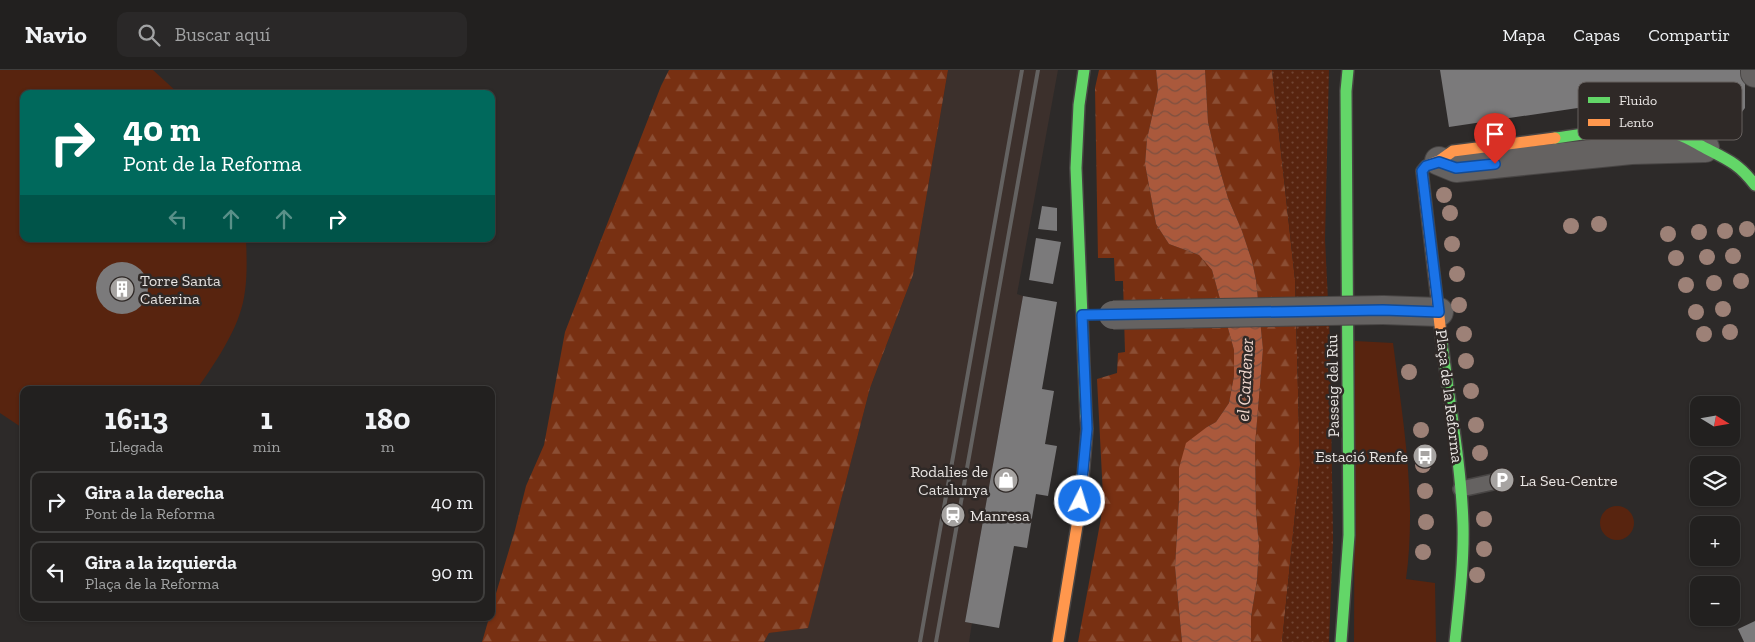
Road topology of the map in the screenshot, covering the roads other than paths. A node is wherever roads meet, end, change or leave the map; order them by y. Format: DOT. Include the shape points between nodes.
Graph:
graph roads {
  1 [pos="1084,70"];
  2 [pos="1348,70"];
  3 [pos="1705,148"];
  4 [pos="1439,162"];
  5 [pos="1755,185"];
  6 [pos="1439,312"];
  7 [pos="1082,315"];
  8 [pos="1502,480"];
  9 [pos="1461,489"];
  10 [pos="1058,642"];
  11 [pos="1341,642"];
  12 [pos="1455,642"];
  1 -- 7 [label="street" via="1076,168"];
  2 -- 11 [label="street, Passeig del Riu" via="1349,535"];
  3 -- 4 [label="street, Plaça de la Reforma" via="1631,150 1456,168"];
  3 -- 5 [label="street, Plaça de la Reforma" via="1735,162"];
  4 -- 6 [label="street, Plaça de la Reforma" via="1426,166 1422,171"];
  6 -- 7 [label="street, bridge"];
  6 -- 9 [label="street, Plaça de la Reforma"];
  7 -- 10 [label="street" via="1087,429 1080,501"];
  8 -- 9 [label="lane"];
  9 -- 12 [label="street, Plaça de la Reforma" via="1464,525"];
}
